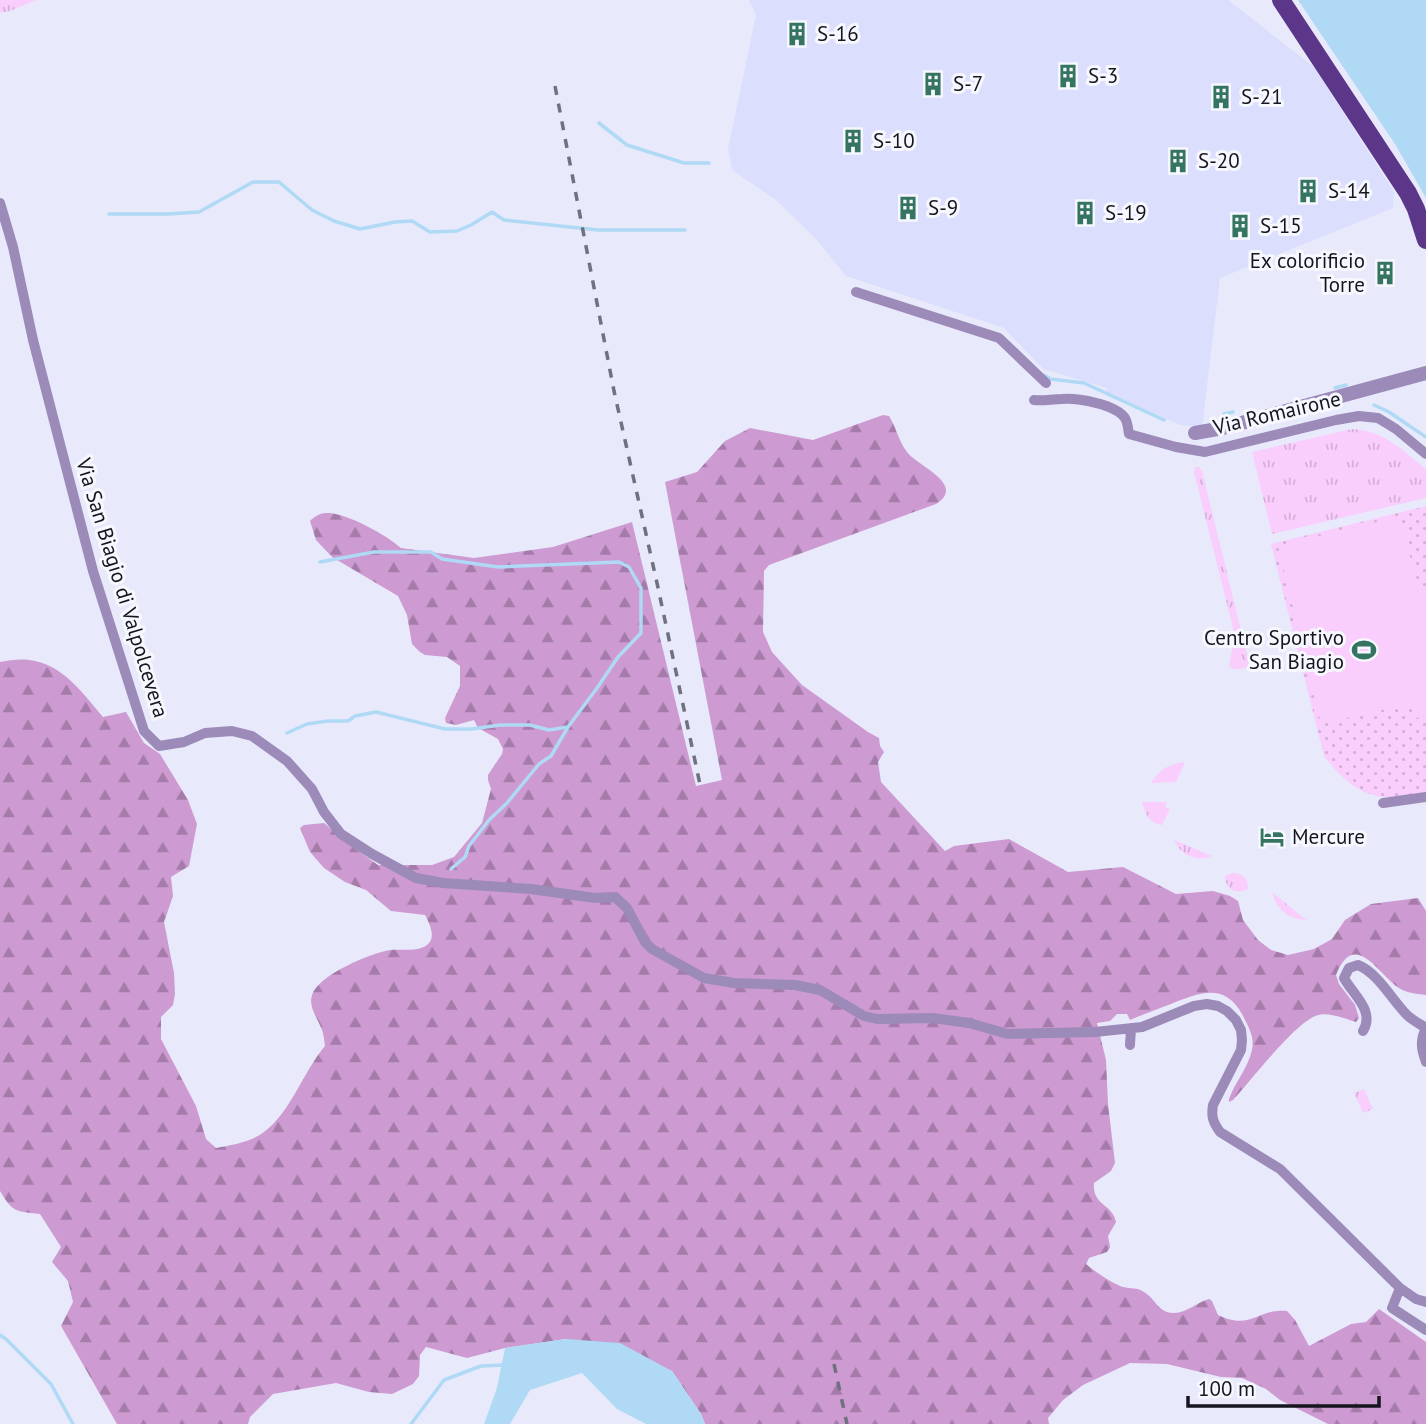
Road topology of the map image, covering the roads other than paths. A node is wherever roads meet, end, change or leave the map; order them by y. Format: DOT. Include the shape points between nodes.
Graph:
graph roads {
  1 [pos="1280,0"];
  2 [pos="0,203"];
  3 [pos="1426,240"];
  4 [pos="856,292"];
  5 [pos="1426,373"];
  6 [pos="1046,383"];
  7 [pos="1034,400"];
  8 [pos="1195,433"];
  9 [pos="1426,454"];
  10 [pos="1426,797"];
  11 [pos="1383,803"];
  12 [pos="1131,1028"];
  13 [pos="1426,1028"];
  14 [pos="1363,1031"];
  15 [pos="1130,1045"];
  16 [pos="1426,1062"];
  17 [pos="1400,1288"];
  18 [pos="1426,1302"];
  19 [pos="1426,1329"];
  1 -- 3 [label="main road" via="1408,193"];
  2 -- 12 [label="street, Via San Biagio di Valpolcevera" via="93,571 144,731 159,746 205,733 232,731 252,736 287,761 341,834 416,878 615,898 627,908 652,949 704,978 795,985 820,990 863,1016 933,1018 1008,1034"];
  4 -- 6 [label="street" via="999,338"];
  5 -- 8 [label="street, Via Romairone"];
  7 -- 9 [label="street, Via Romairone" via="1086,400 1118,411 1129,434 1205,452 1336,420 1378,418"];
  10 -- 11 [label="street"];
  12 -- 15 [label="street"];
  12 -- 17 [label="street, Via San Biagio di Valpolcevera" via="1194,1006 1207,1004 1227,1011 1241,1030 1241,1050 1213,1105 1213,1122 1220,1132 1280,1169"];
  13 -- 14 [label="street" via="1358,965 1349,968 1344,978 1364,1007 1368,1021"];
  13 -- 16 [label="street" via="1421,1041"];
  17 -- 18 [label="street, Via San Biagio di Valpolcevera"];
  17 -- 19 [label="street" via="1392,1308"];
}
